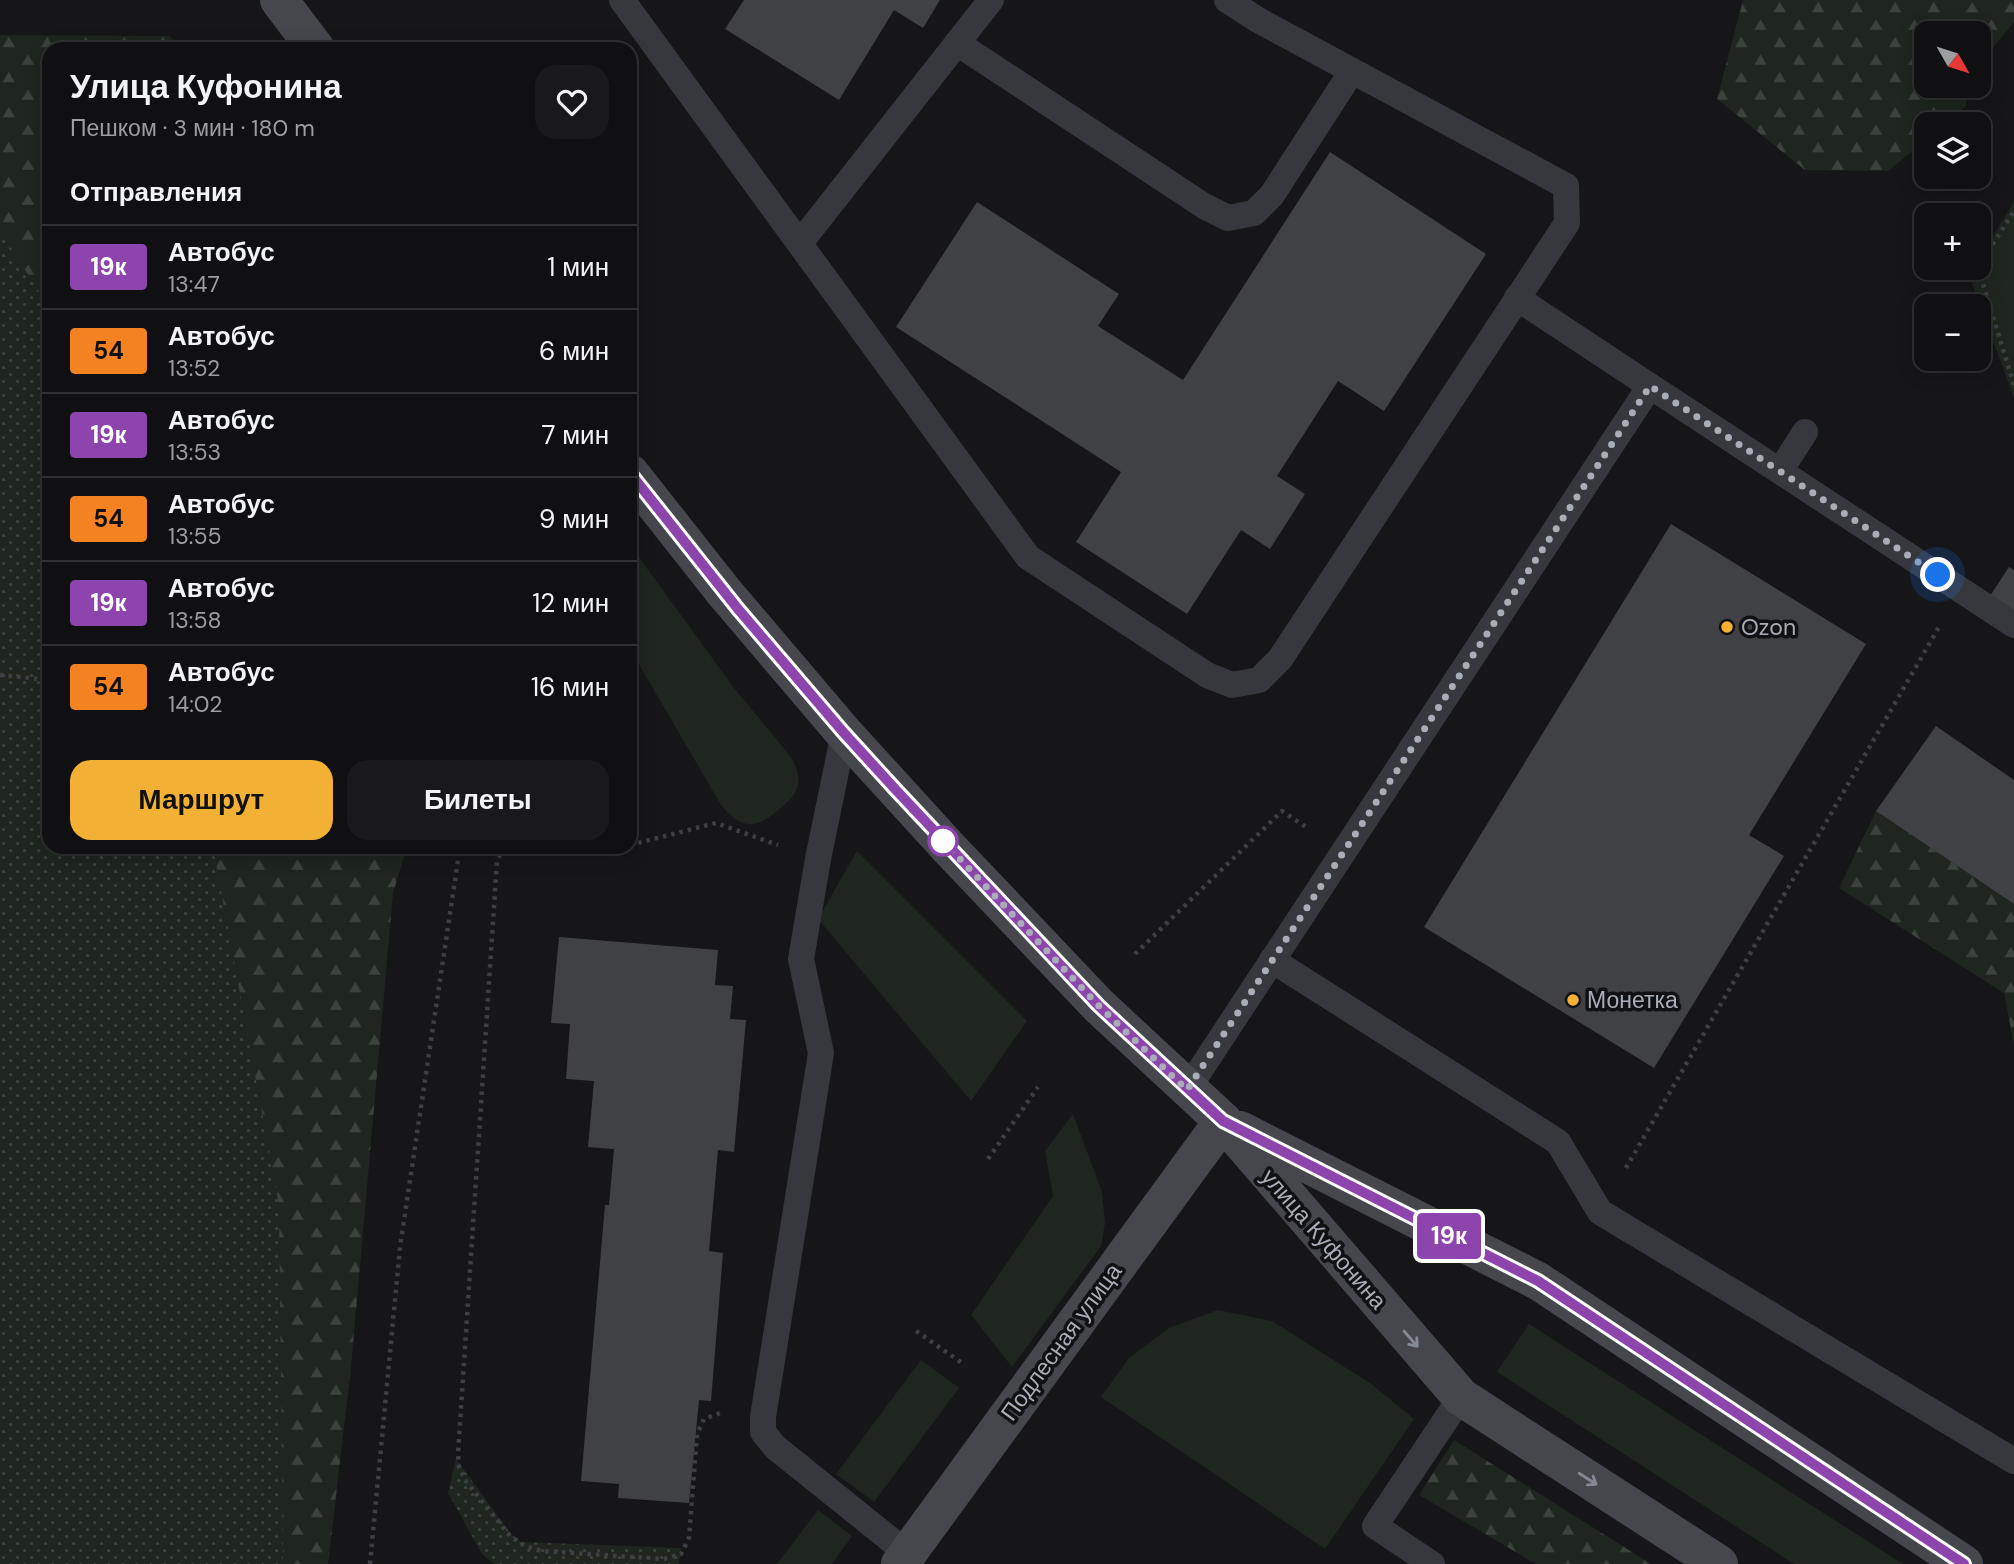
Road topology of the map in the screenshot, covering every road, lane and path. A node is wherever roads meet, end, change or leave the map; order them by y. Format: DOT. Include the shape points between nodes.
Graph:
graph roads {
  1 [pos="279,0"];
  2 [pos="622,0"];
  3 [pos="991,0"];
  4 [pos="1227,0"];
  5 [pos="311,42"];
  6 [pos="957,43"];
  7 [pos="1352,71"];
  8 [pos="2014,211"];
  9 [pos="800,243"];
  10 [pos="1991,248"];
  11 [pos="1983,280"];
  12 [pos="1517,298"];
  13 [pos="2014,385"];
  14 [pos="1650,386"];
  15 [pos="1805,432"];
  16 [pos="1780,471"];
  17 [pos="637,482"];
  18 [pos="1961,590"];
  19 [pos="2014,625"];
  20 [pos="0,675"];
  21 [pos="42,679"];
  22 [pos="844,733"];
  23 [pos="637,843"];
  24 [pos="1343,851"];
  25 [pos="459,854"];
  26 [pos="500,854"];
  27 [pos="818,859"];
  28 [pos="1135,954"];
  29 [pos="1272,960"];
  30 [pos="1038,1087"];
  31 [pos="1187,1090"];
  32 [pos="1223,1121"];
  33 [pos="988,1158"];
  34 [pos="1600,1212"];
  35 [pos="916,1331"];
  36 [pos="965,1365"];
  37 [pos="1461,1397"];
  38 [pos="763,1417"];
  39 [pos="2014,1461"];
  40 [pos="903,1559"];
  41 [pos="370,1564"];
  42 [pos="1432,1564"];
  43 [pos="1719,1564"];
  44 [pos="1964,1564"];
  1 -- 5 [label="main road"];
  2 -- 9 [label="lane"];
  3 -- 6 [label="lane"];
  4 -- 7 [label="lane"];
  6 -- 7 [label="lane" via="1228,218 1254,213 1272,195"];
  6 -- 9 [label="lane"];
  7 -- 12 [label="lane" via="1566,186 1567,223"];
  8 -- 10 [label="path"];
  9 -- 12 [label="lane" via="1028,556 1208,675 1232,685 1259,680 1280,659"];
  11 -- 13 [label="path"];
  12 -- 14 [label="lane"];
  14 -- 16 [label="lane"];
  14 -- 24 [label="lane"];
  15 -- 16 [label="lane"];
  16 -- 18 [label="lane"];
  17 -- 22 [label="main road"];
  18 -- 19 [label="lane"];
  18 -- 34 [label="path"];
  20 -- 21 [label="path"];
  22 -- 27 [label="lane"];
  22 -- 31 [label="main road" via="1099,1006"];
  23 -- 27 [label="path" via="716,823"];
  24 -- 28 [label="path" via="1282,811"];
  24 -- 29 [label="lane"];
  25 -- 41 [label="path" via="400,1247"];
  26 -- 38 [label="path" via="458,1454 465,1480 510,1536 525,1546 664,1559 681,1554 690,1538 697,1434 704,1419 718,1412"];
  27 -- 38 [label="lane" via="801,959 821,1053"];
  29 -- 31 [label="lane"];
  29 -- 34 [label="lane" via="1558,1142"];
  30 -- 33 [label="path"];
  31 -- 32 [label="main road"];
  32 -- 37 [label="main road, улица Куфонина, one-way"];
  32 -- 40 [label="main road, Подлесная улица"];
  32 -- 44 [label="main road, улица Куфонина" via="1538,1281"];
  34 -- 39 [label="lane"];
  35 -- 36 [label="path"];
  37 -- 42 [label="lane" via="1375,1526"];
  37 -- 43 [label="main road, улица Куфонина, one-way"];
  38 -- 40 [label="lane" via="763,1432 775,1447"];
}
